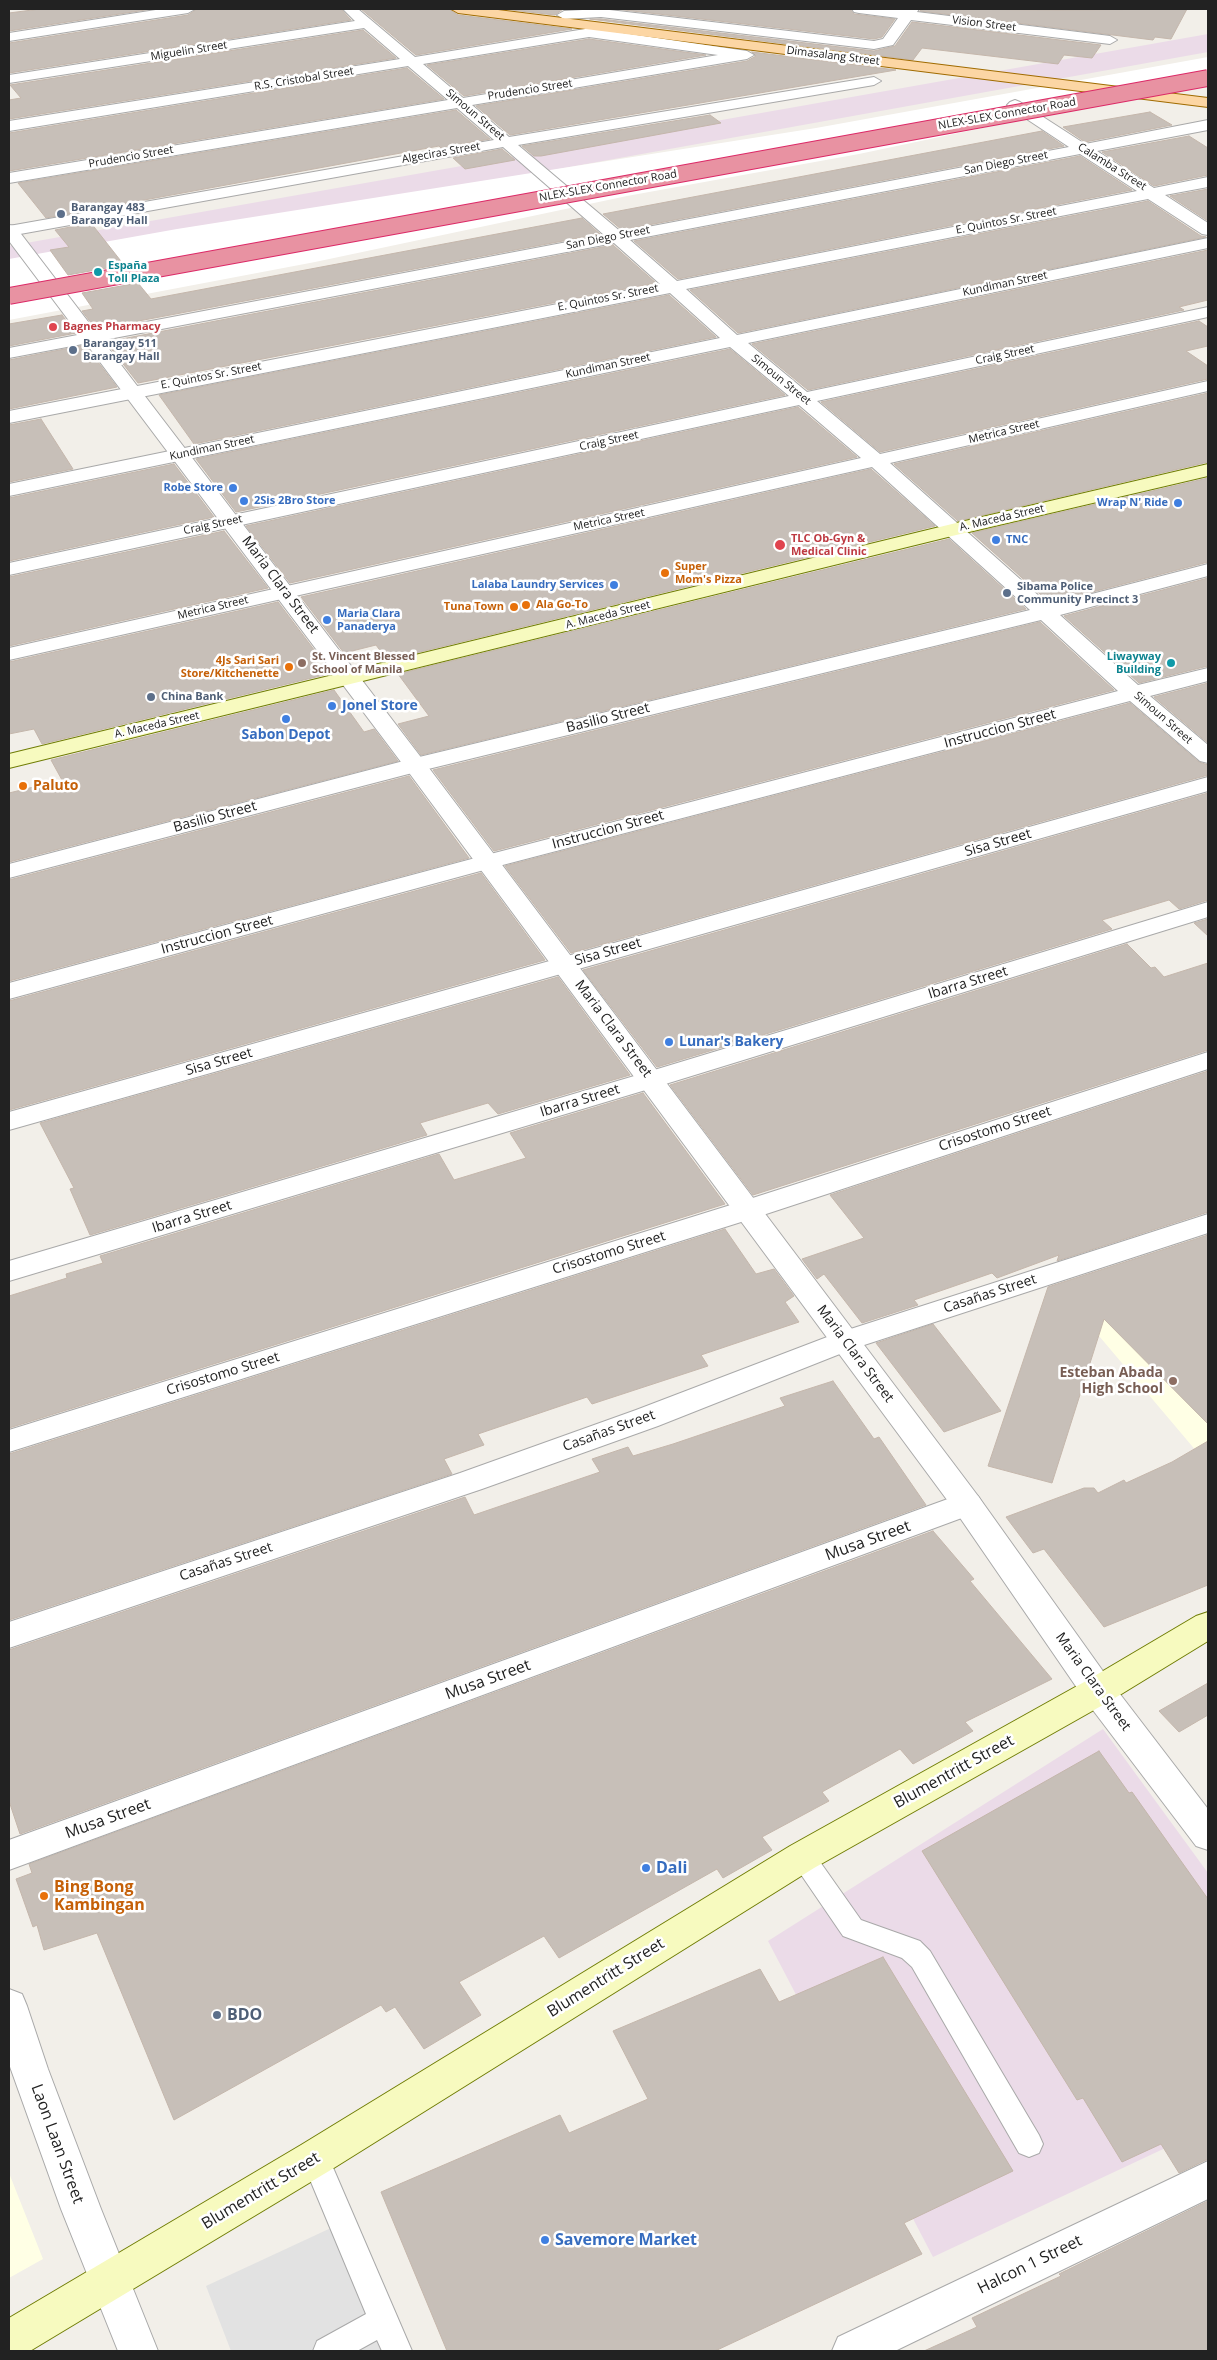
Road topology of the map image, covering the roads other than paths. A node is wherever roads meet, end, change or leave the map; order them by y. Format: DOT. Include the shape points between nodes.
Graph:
graph roads {
  1 [pos="188,9"];
  2 [pos="350,9"];
  3 [pos="458,9"];
  4 [pos="514,9"];
  5 [pos="859,9"];
  6 [pos="910,12"];
  7 [pos="564,15"];
  8 [pos="368,24"];
  9 [pos="593,26"];
  10 [pos="9,37"];
  11 [pos="1110,40"];
  12 [pos="412,62"];
  13 [pos="1208,64"];
  14 [pos="1208,71"];
  15 [pos="1208,78"];
  16 [pos="9,79"];
  17 [pos="874,81"];
  18 [pos="1208,86"];
  19 [pos="1208,95"];
  20 [pos="458,102"];
  21 [pos="1208,103"];
  22 [pos="1015,105"];
  23 [pos="1208,125"];
  24 [pos="9,126"];
  25 [pos="506,142"];
  26 [pos="1081,149"];
  27 [pos="9,178"];
  28 [pos="1208,182"];
  29 [pos="1153,193"];
  30 [pos="9,230"];
  31 [pos="1208,230"];
  32 [pos="616,236"];
  33 [pos="1208,243"];
  34 [pos="9,281"];
  35 [pos="671,286"];
  36 [pos="9,296"];
  37 [pos="1208,312"];
  38 [pos="91,338"];
  39 [pos="733,340"];
  40 [pos="9,353"];
  41 [pos="1208,386"];
  42 [pos="132,392"];
  43 [pos="805,398"];
  44 [pos="9,417"];
  45 [pos="180,454"];
  46 [pos="878,461"];
  47 [pos="1208,470"];
  48 [pos="9,490"];
  49 [pos="231,521"];
  50 [pos="952,530"];
  51 [pos="9,569"];
  52 [pos="1208,570"];
  53 [pos="284,592"];
  54 [pos="1045,613"];
  55 [pos="9,654"];
  56 [pos="1208,674"];
  57 [pos="350,679"];
  58 [pos="1135,694"];
  59 [pos="1208,756"];
  60 [pos="9,760"];
  61 [pos="415,765"];
  62 [pos="1208,784"];
  63 [pos="487,862"];
  64 [pos="9,871"];
  65 [pos="1208,909"];
  66 [pos="564,964"];
  67 [pos="9,991"];
  68 [pos="1208,1060"];
  69 [pos="650,1080"];
  70 [pos="9,1121"];
  71 [pos="747,1210"];
  72 [pos="1208,1223"];
  73 [pos="9,1271"];
  74 [pos="845,1341"];
  75 [pos="9,1441"];
  76 [pos="967,1504"];
  77 [pos="1208,1625"];
  78 [pos="9,1635"];
  79 [pos="1098,1691"];
  80 [pos="1208,1835"];
  81 [pos="9,1855"];
  82 [pos="802,1857"];
  83 [pos="9,2006"];
  84 [pos="1029,2144"];
  85 [pos="315,2158"];
  86 [pos="1208,2179"];
  87 [pos="109,2281"];
  88 [pos="384,2320"];
  89 [pos="9,2341"];
  90 [pos="138,2351"];
  91 [pos="328,2351"];
  92 [pos="397,2351"];
  93 [pos="852,2351"];
  1 -- 10 [label="street"];
  2 -- 8 [label="street, Simoun Street"];
  3 -- 9 [label="main road, Dimasalang Street"];
  4 -- 7 [label="main road, Dimasalang Street"];
  5 -- 6 [label="street, Vision Street"];
  6 -- 7 [label="street, Dimasalang Street" via="888,42 874,44 602,13"];
  6 -- 11 [label="street, Vision Street"];
  7 -- 9 [label="main road, Dimasalang Street"];
  8 -- 12 [label="street, Simoun Street"];
  8 -- 16 [label="street, Miguelin Street"];
  9 -- 12 [label="street, R.S. Cristobal Street"];
  9 -- 19 [label="main road, Dimasalang Street, bridge"];
  9 -- 20 [label="street, Prudencio Street" via="747,54"];
  9 -- 21 [label="main road, Dimasalang Street, bridge"];
  12 -- 20 [label="street, Simoun Street"];
  12 -- 24 [label="street, R.S. Cristobal Street"];
  13 -- 34 [label="highway, NLEX-SLEX Connector Road"];
  14 -- 18 [label="street" via="1182,76"];
  15 -- 36 [label="highway, NLEX-SLEX Connector Road, bridge"];
  17 -- 25 [label="street, Algeciras Street"];
  20 -- 25 [label="street, Simoun Street"];
  20 -- 27 [label="street, Prudencio Street"];
  22 -- 26 [label="street, Calamba Street"];
  23 -- 26 [label="street, San Diego Street"];
  25 -- 30 [label="street, Algeciras Street"];
  25 -- 32 [label="street, Simoun Street"];
  26 -- 29 [label="street, Calamba Street"];
  26 -- 32 [label="street, San Diego Street"];
  28 -- 29 [label="street, E. Quintos Sr. Street"];
  29 -- 31 [label="street, Calamba Street"];
  29 -- 35 [label="street, E. Quintos Sr. Street"];
  30 -- 38 [label="street, Maria Clara Street"];
  32 -- 35 [label="street, Simoun Street"];
  32 -- 38 [label="street, San Diego Street"];
  33 -- 39 [label="street, Kundiman Street"];
  35 -- 39 [label="street, Simoun Street"];
  35 -- 42 [label="street, E. Quintos Sr. Street"];
  37 -- 43 [label="street, Craig Street"];
  38 -- 40 [label="street, San Diego Street"];
  38 -- 42 [label="street, Maria Clara Street"];
  39 -- 43 [label="street, Simoun Street"];
  39 -- 45 [label="street, Kundiman Street"];
  41 -- 46 [label="street, Metrica Street"];
  42 -- 44 [label="street, E. Quintos Sr. Street"];
  42 -- 45 [label="street, Maria Clara Street"];
  43 -- 46 [label="street, Simoun Street"];
  43 -- 49 [label="street, Craig Street"];
  45 -- 48 [label="street, Kundiman Street"];
  45 -- 49 [label="street, Maria Clara Street"];
  46 -- 50 [label="street, Simoun Street"];
  46 -- 53 [label="street, Metrica Street"];
  47 -- 50 [label="main road, A. Maceda Street"];
  49 -- 51 [label="street, Craig Street"];
  49 -- 53 [label="street, Maria Clara Street"];
  50 -- 54 [label="street, Simoun Street"];
  50 -- 57 [label="main road, A. Maceda Street"];
  52 -- 54 [label="street, Basilio Street"];
  53 -- 55 [label="street, Metrica Street"];
  53 -- 57 [label="street, Maria Clara Street"];
  54 -- 58 [label="street, Simoun Street"];
  54 -- 61 [label="street, Basilio Street"];
  56 -- 58 [label="street, Instruccion Street"];
  57 -- 60 [label="main road, A. Maceda Street"];
  57 -- 61 [label="street, Maria Clara Street"];
  58 -- 59 [label="street, Simoun Street"];
  58 -- 63 [label="street, Instruccion Street"];
  61 -- 63 [label="street, Maria Clara Street"];
  61 -- 64 [label="street, Basilio Street"];
  62 -- 66 [label="street, Sisa Street"];
  63 -- 66 [label="street, Maria Clara Street"];
  63 -- 67 [label="street, Instruccion Street"];
  65 -- 69 [label="street, Ibarra Street"];
  66 -- 69 [label="street, Maria Clara Street"];
  66 -- 70 [label="street, Sisa Street"];
  68 -- 71 [label="street, Crisostomo Street"];
  69 -- 71 [label="street, Maria Clara Street"];
  69 -- 73 [label="street, Ibarra Street"];
  71 -- 74 [label="street, Maria Clara Street"];
  71 -- 75 [label="street, Crisostomo Street"];
  72 -- 74 [label="street, Casañas Street"];
  74 -- 76 [label="street, Maria Clara Street"];
  74 -- 78 [label="street, Casañas Street" via="647,1418 471,1481"];
  76 -- 79 [label="street, Maria Clara Street"];
  76 -- 81 [label="street, Musa Street"];
  77 -- 79 [label="main road, Blumentritt Street"];
  79 -- 80 [label="street, Maria Clara Street"];
  79 -- 82 [label="main road, Blumentritt Street"];
  82 -- 84 [label="lane" via="852,1928 911,1949 921,1959"];
  82 -- 85 [label="main road, Blumentritt Street"];
  83 -- 87 [label="street, Laon Laan Street" via="29,2069"];
  85 -- 87 [label="main road, Blumentritt Street"];
  85 -- 88 [label="lane"];
  86 -- 93 [label="street, Halcon 1 Street"];
  87 -- 89 [label="main road, Blumentritt Street"];
  87 -- 90 [label="street, Laon Laan Street"];
  88 -- 91 [label="lane"];
  88 -- 92 [label="lane"];
}
